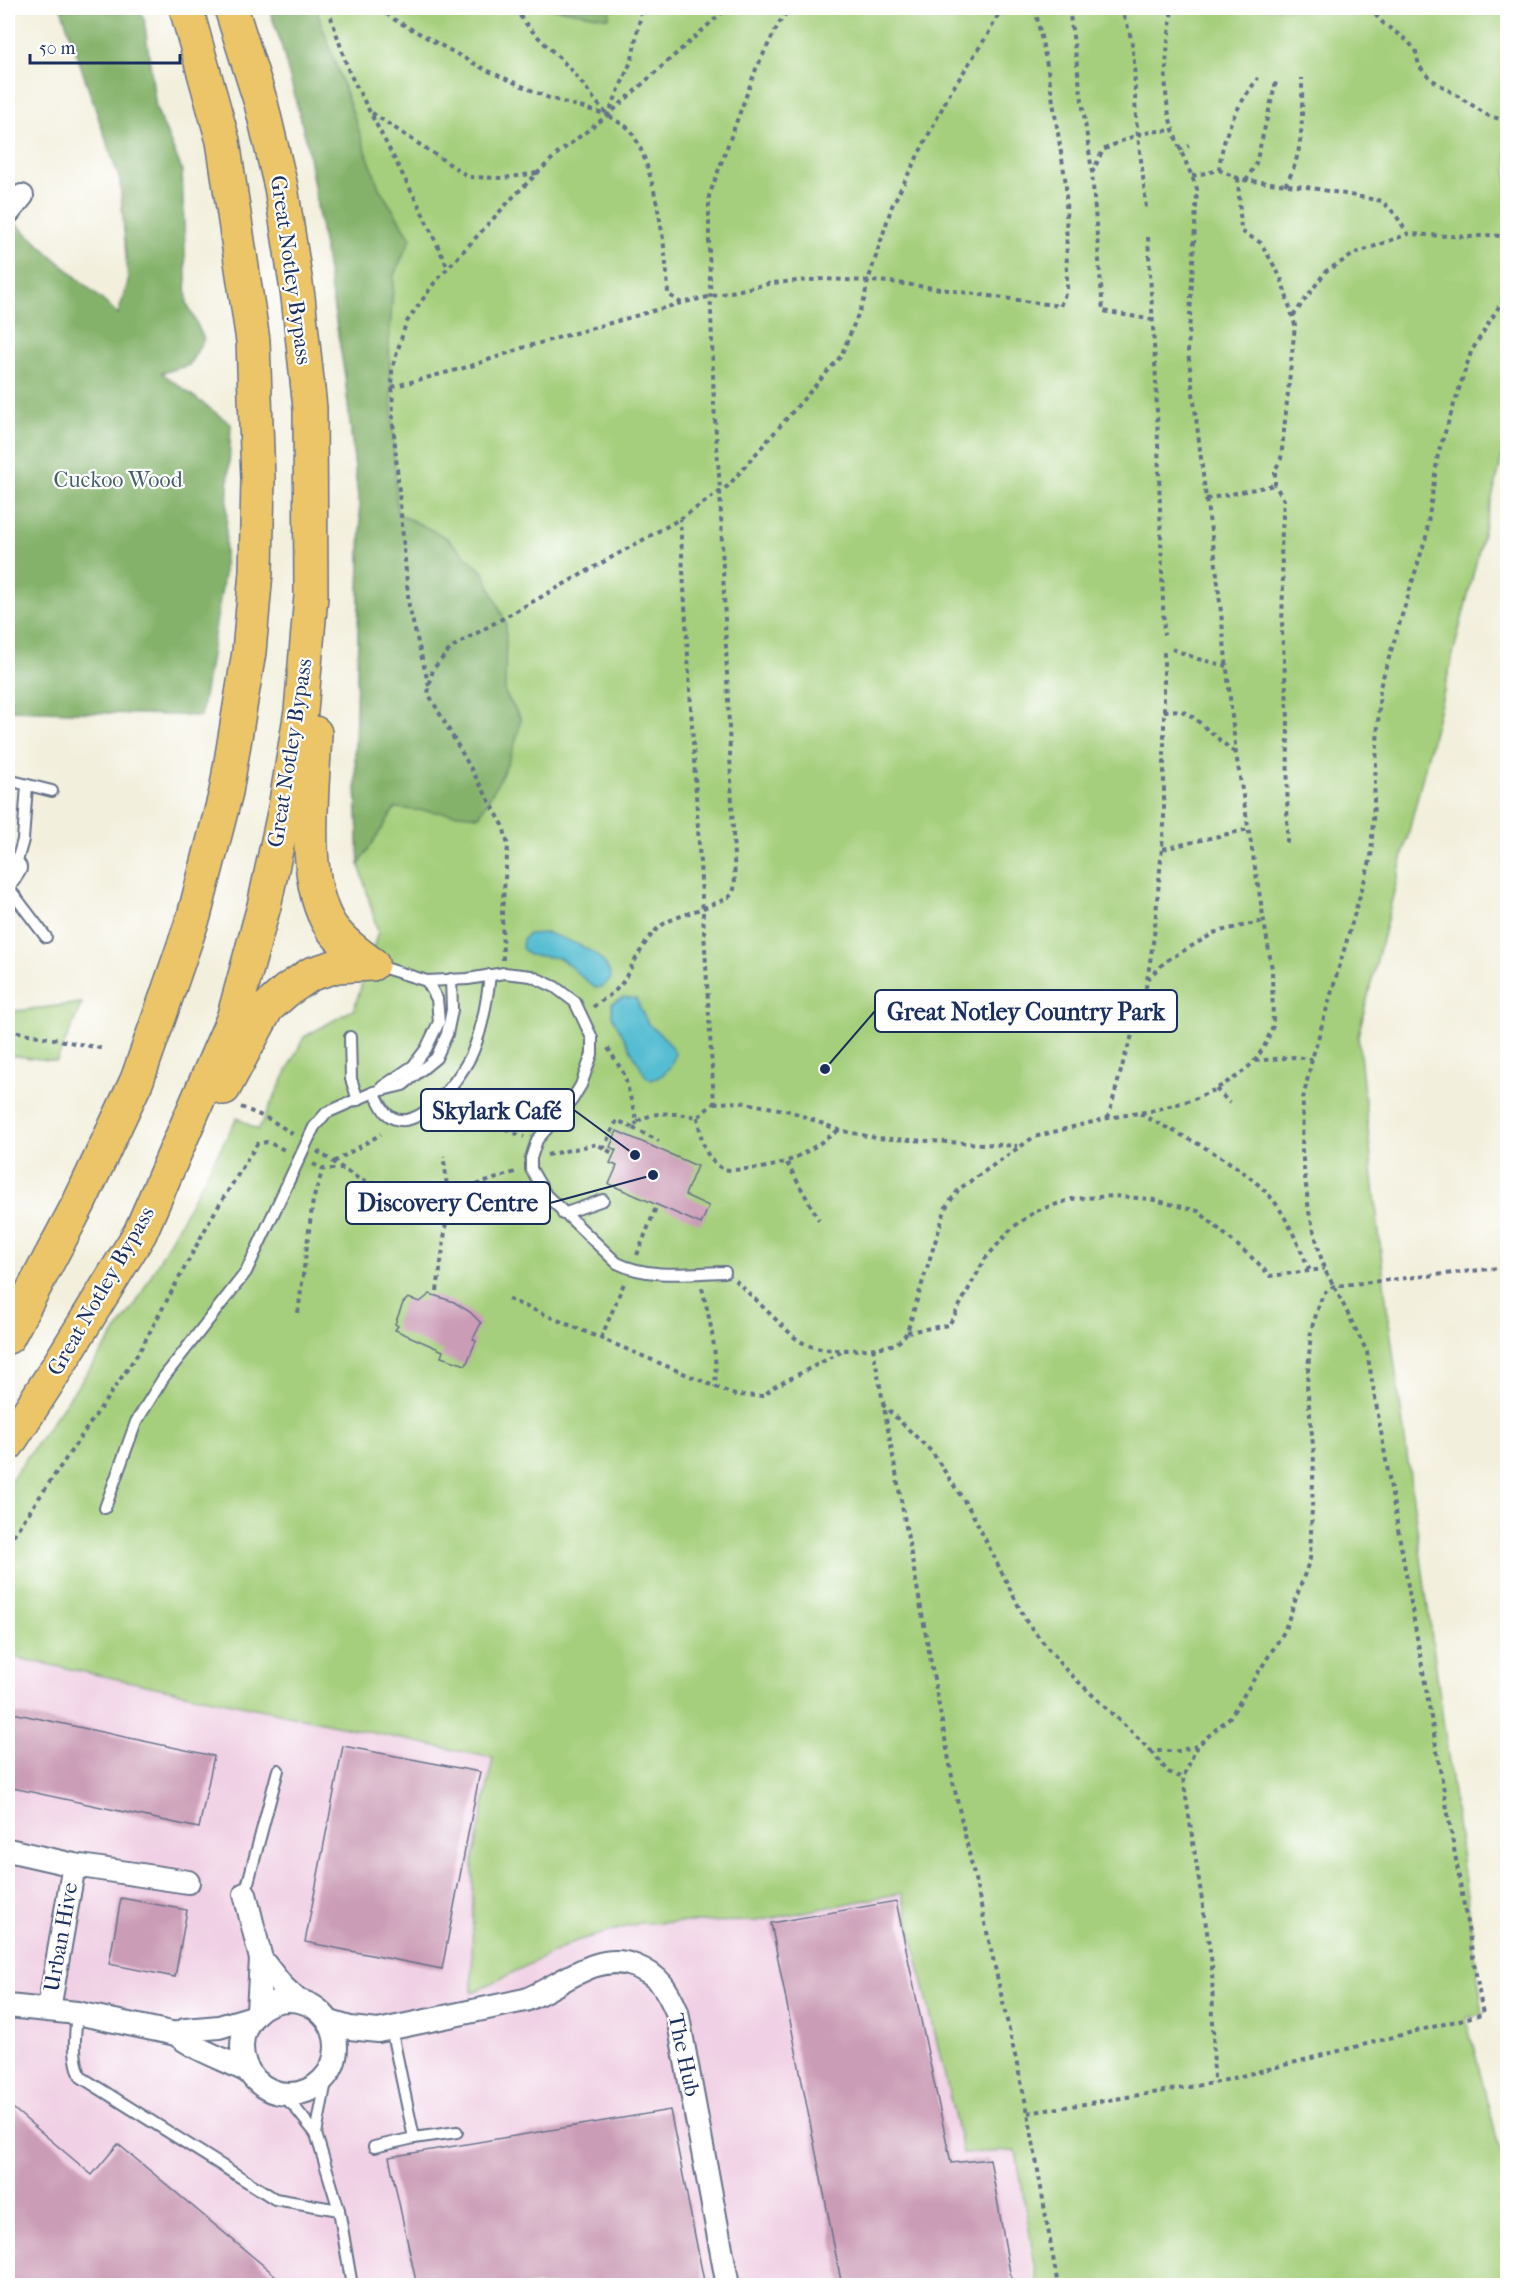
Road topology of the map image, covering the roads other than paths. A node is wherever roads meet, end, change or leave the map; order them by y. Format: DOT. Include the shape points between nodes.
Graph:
graph roads {
  1 [pos="186,8"];
  2 [pos="231,8"];
  3 [pos="311,596"];
  4 [pos="8,780"];
  5 [pos="27,785"];
  6 [pos="52,791"];
  7 [pos="10,878"];
  8 [pos="46,937"];
  9 [pos="372,964"];
  10 [pos="490,975"];
  11 [pos="451,979"];
  12 [pos="427,981"];
  13 [pos="350,1037"];
  14 [pos="375,1092"];
  15 [pos="358,1100"];
  16 [pos="603,1200"];
  17 [pos="563,1214"];
  18 [pos="140,1233"];
  19 [pos="725,1272"];
  20 [pos="8,1337"];
  21 [pos="8,1444"];
  22 [pos="105,1508"];
  23 [pos="278,1770"];
  24 [pos="8,1850"];
  25 [pos="74,1865"];
  26 [pos="188,1882"];
  27 [pos="245,1894"];
  28 [pos="261,1959"];
  29 [pos="297,2000"];
  30 [pos="8,2006"];
  31 [pos="49,2009"];
  32 [pos="77,2013"];
  33 [pos="256,2014"];
  34 [pos="330,2022"];
  35 [pos="385,2029"];
  36 [pos="176,2034"];
  37 [pos="330,2071"];
  38 [pos="249,2072"];
  39 [pos="278,2093"];
  40 [pos="457,2133"];
  41 [pos="316,2134"];
  42 [pos="414,2138"];
  43 [pos="374,2147"];
  44 [pos="339,2210"];
  45 [pos="352,2286"];
  46 [pos="728,2286"];
  1 -- 20 [label="highway, Great Notley Bypass" via="223,141 253,341 258,479 249,652 226,792 194,916 161,1012 136,1080 79,1203"];
  2 -- 3 [label="highway, Great Notley Bypass" via="276,166 297,297 310,408"];
  3 -- 9 [label="highway" via="315,709 311,853 316,894 341,940"];
  3 -- 18 [label="highway, Great Notley Bypass" via="301,711 264,906 233,1019"];
  4 -- 5 [label="lane"];
  5 -- 6 [label="lane"];
  5 -- 7 [label="lane" via="23,840"];
  7 -- 8 [label="lane"];
  9 -- 12 [label="lane"];
  9 -- 18 [label="highway" via="337,966 311,974 267,1008"];
  10 -- 11 [label="lane"];
  10 -- 14 [label="lane" via="481,1031 472,1054 442,1098 411,1119 400,1119 387,1114"];
  10 -- 17 [label="lane" via="531,976 555,987 575,1002 592,1038 592,1054 581,1085 537,1140 531,1158 531,1169"];
  11 -- 12 [label="lane"];
  11 -- 14 [label="lane" via="452,1010 436,1058 403,1085"];
  12 -- 14 [label="lane" via="437,999 439,1022 426,1049 412,1066"];
  13 -- 15 [label="lane" via="351,1079"];
  14 -- 15 [label="lane"];
  15 -- 22 [label="lane" via="326,1113 314,1127 246,1272 164,1377 136,1422"];
  16 -- 17 [label="lane"];
  17 -- 19 [label="lane" via="630,1270 669,1274"];
  18 -- 21 [label="highway, Great Notley Bypass"];
  23 -- 27 [label="lane"];
  24 -- 25 [label="street, Urban Hive"];
  25 -- 26 [label="street, Urban Hive"];
  25 -- 31 [label="street, Urban Hive"];
  27 -- 28 [label="street"];
  28 -- 29 [label="street"];
  28 -- 33 [label="street"];
  29 -- 33 [label="street" via="277,2001"];
  29 -- 34 [label="street" via="310,2004"];
  30 -- 31 [label="street"];
  31 -- 32 [label="street"];
  32 -- 36 [label="street"];
  32 -- 44 [label="lane" via="74,2051 81,2077 275,2199"];
  33 -- 36 [label="street"];
  33 -- 38 [label="street" via="245,2029 242,2044"];
  34 -- 35 [label="street, The Hub" via="350,2028"];
  34 -- 37 [label="street" via="336,2043"];
  35 -- 37 [label="street, The Hub" via="359,2043"];
  35 -- 42 [label="lane"];
  35 -- 46 [label="street, The Hub" via="525,2001 588,1968 615,1960 632,1964 660,1980 677,2012"];
  36 -- 38 [label="street"];
  37 -- 39 [label="street" via="321,2083 305,2092"];
  37 -- 41 [label="lane"];
  38 -- 39 [label="street" via="267,2089"];
  39 -- 41 [label="lane"];
  40 -- 42 [label="lane"];
  41 -- 44 [label="lane"];
  42 -- 43 [label="lane"];
  44 -- 45 [label="lane"];
}
